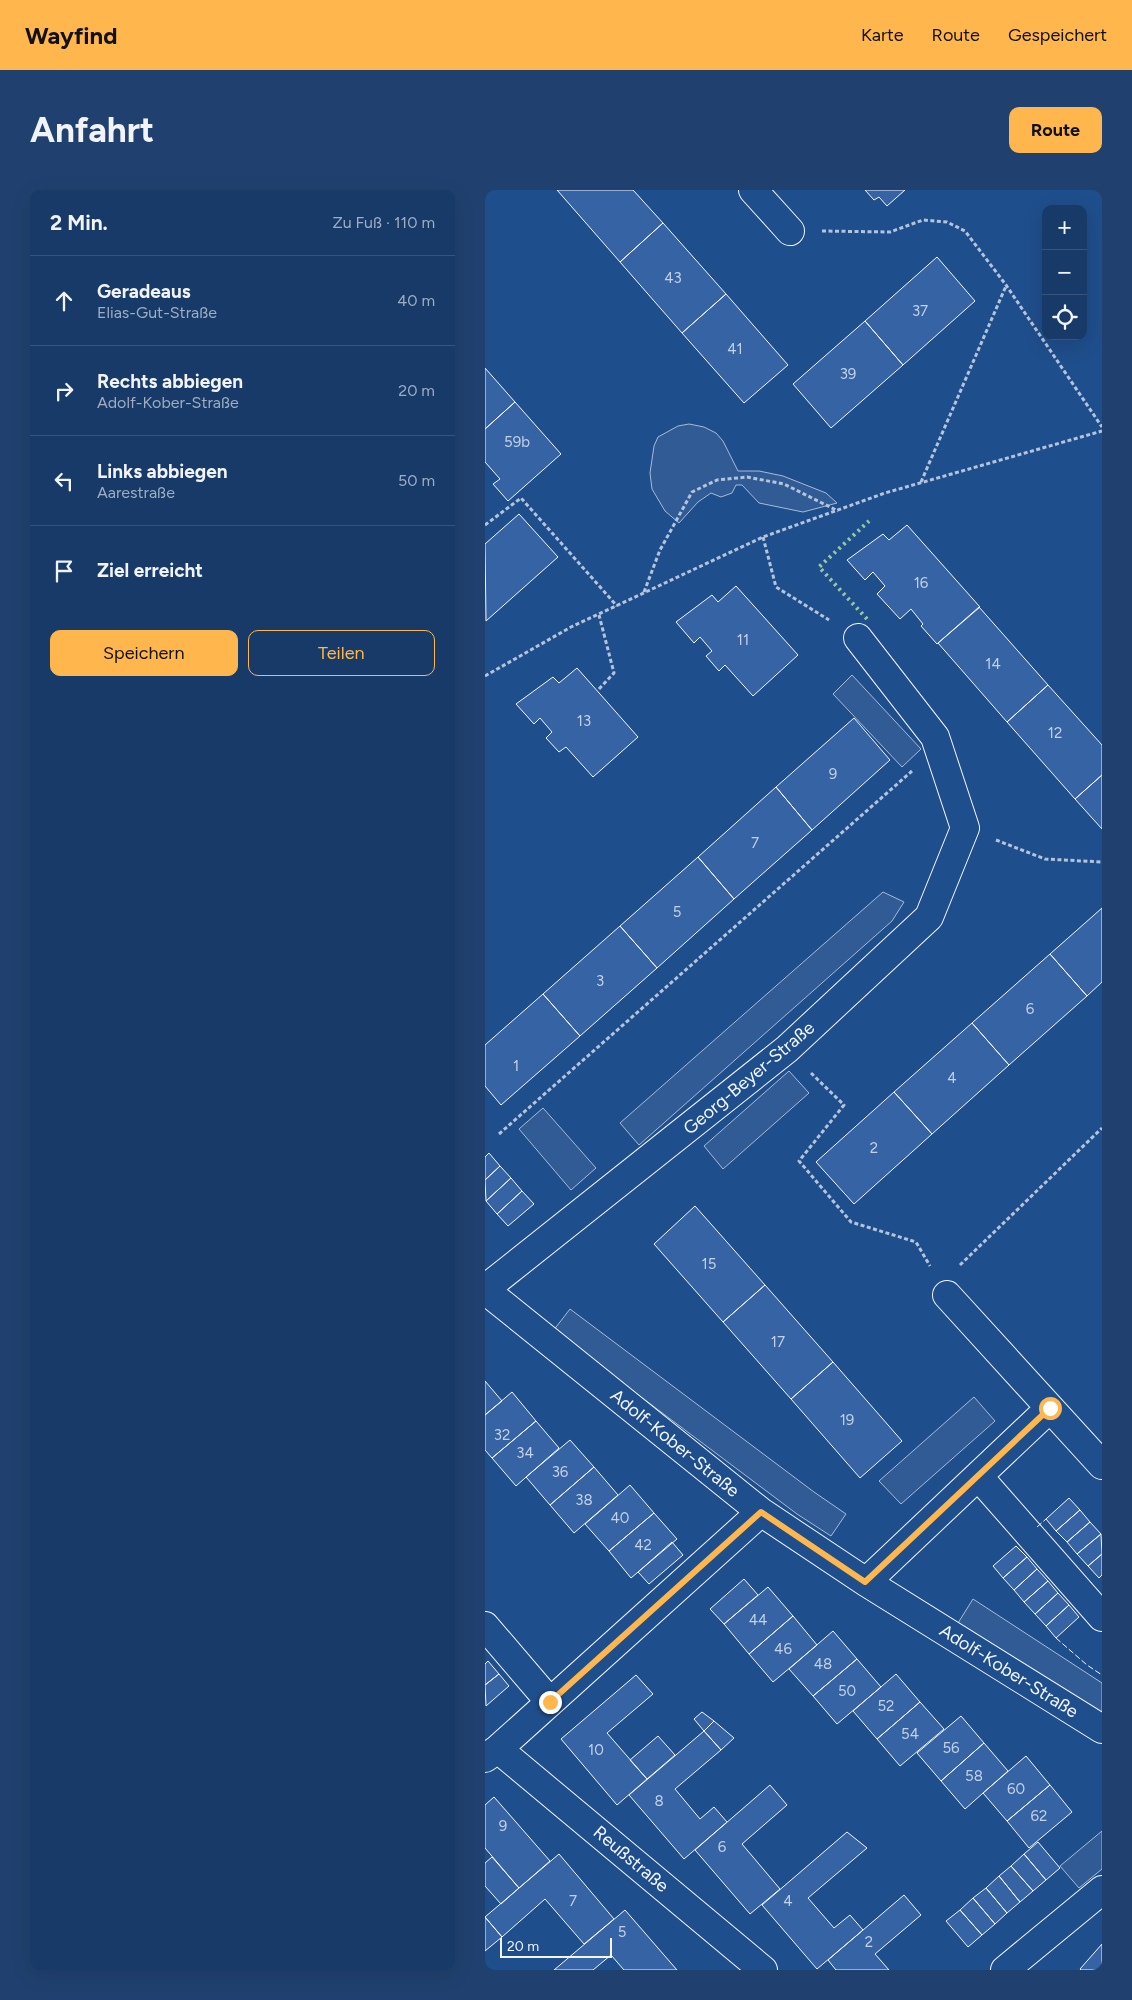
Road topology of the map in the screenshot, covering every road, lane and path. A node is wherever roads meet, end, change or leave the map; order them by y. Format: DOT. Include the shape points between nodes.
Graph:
graph roads {
  1 [pos="753,190"];
  2 [pos="790,231"];
  3 [pos="1006,286"];
  4 [pos="1102,427"];
  5 [pos="1102,431"];
  6 [pos="921,483"];
  7 [pos="838,511"];
  8 [pos="485,525"];
  9 [pos="763,537"];
  10 [pos="644,593"];
  11 [pos="617,606"];
  12 [pos="599,614"];
  13 [pos="858,638"];
  14 [pos="485,676"];
  15 [pos="599,689"];
  16 [pos="939,747"];
  17 [pos="965,828"];
  18 [pos="1102,862"];
  19 [pos="787,1049"];
  20 [pos="1102,1128"];
  21 [pos="499,1134"];
  22 [pos="485,1290"];
  23 [pos="947,1294"];
  24 [pos="1050,1408"];
  25 [pos="1102,1465"];
  26 [pos="978,1476"];
  27 [pos="761,1512"];
  28 [pos="865,1582"];
  29 [pos="1102,1617"];
  30 [pos="485,1626"];
  31 [pos="550,1702"];
  32 [pos="1102,1729"];
  33 [pos="492,1753"];
  34 [pos="1102,1890"];
  35 [pos="763,1970"];
  36 [pos="1005,1970"];
  1 -- 2 [label="street"];
  2 -- 3 [label="path" via="890,232 923,220 947,222 965,231"];
  3 -- 4 [label="path"];
  3 -- 6 [label="path"];
  5 -- 6 [label="path"];
  6 -- 7 [label="path"];
  7 -- 9 [label="path"];
  7 -- 10 [label="path" via="783,484 747,477 717,480 692,492 660,550"];
  8 -- 11 [label="path" via="521,498"];
  9 -- 10 [label="path"];
  9 -- 13 [label="path" via="776,587"];
  10 -- 11 [label="path"];
  11 -- 12 [label="path"];
  12 -- 14 [label="path"];
  12 -- 15 [label="path" via="614,673"];
  13 -- 16 [label="street" via="935,737"];
  16 -- 17 [label="street"];
  16 -- 21 [label="path"];
  17 -- 18 [label="path" via="1045,859"];
  17 -- 19 [label="street, Georg-Beyer-Straße" via="929,917"];
  19 -- 22 [label="street, Georg-Beyer-Straße"];
  19 -- 23 [label="path" via="844,1105 799,1161 851,1222 916,1242"];
  20 -- 23 [label="path" via="961,1262"];
  22 -- 27 [label="street, Adolf-Kober-Straße"];
  23 -- 24 [label="street"];
  24 -- 25 [label="street"];
  24 -- 26 [label="street"];
  26 -- 28 [label="street"];
  26 -- 29 [label="street"];
  27 -- 28 [label="street, Adolf-Kober-Straße"];
  27 -- 31 [label="street"];
  28 -- 32 [label="street, Adolf-Kober-Straße"];
  30 -- 31 [label="street"];
  31 -- 33 [label="street"];
  33 -- 35 [label="street, Reußstraße"];
  34 -- 36 [label="street"];
}
